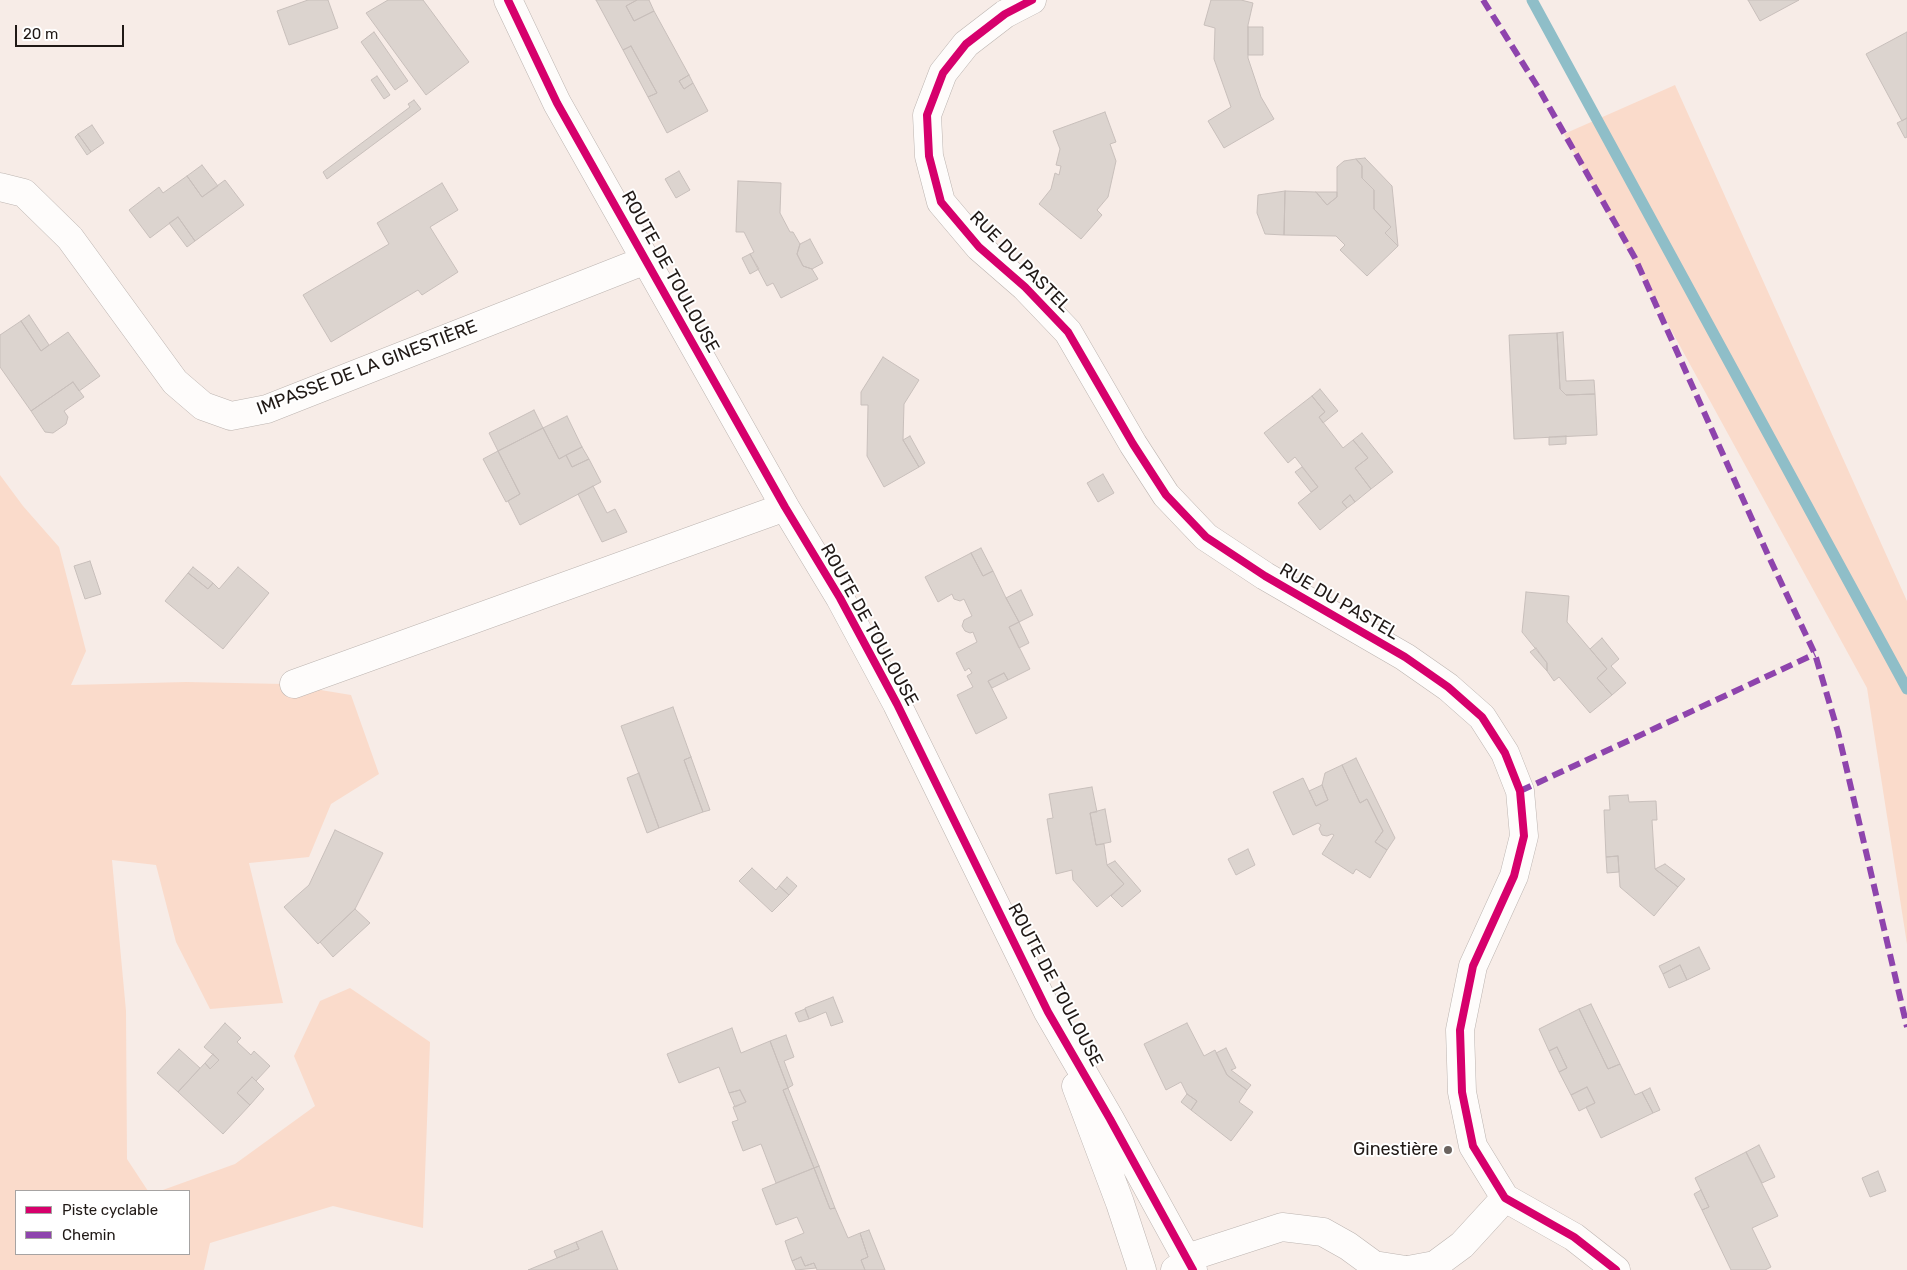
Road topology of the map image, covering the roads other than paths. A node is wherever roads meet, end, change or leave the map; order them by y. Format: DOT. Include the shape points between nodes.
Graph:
graph roads {
  1 [pos="508,0"];
  2 [pos="1032,0"];
  3 [pos="0,187"];
  4 [pos="646,260"];
  5 [pos="785,506"];
  6 [pos="294,684"];
  7 [pos="1048,1012"];
  8 [pos="1505,1198"];
  9 [pos="1185,1267"];
  10 [pos="1142,1270"];
  11 [pos="1407,1270"];
  12 [pos="1616,1270"];
  1 -- 4 [label="street, ROUTE DE TOULOUSE" via="557,104"];
  2 -- 8 [label="street, RUE DU PASTEL" via="1005,14 966,44 943,73 927,115 929,156 941,202 979,247 1025,286 1068,332 1166,495 1206,537 1448,687 1482,717 1505,753 1520,791 1524,836 1514,876 1473,966 1460,1030 1462,1092 1473,1146"];
  3 -- 4 [label="street, IMPASSE DE LA GINESTIÈRE" via="24,194 70,238 175,382 202,406 231,416 267,409"];
  4 -- 5 [label="street, ROUTE DE TOULOUSE"];
  5 -- 6 [label="street"];
  5 -- 7 [label="street, ROUTE DE TOULOUSE" via="840,598 897,704"];
  7 -- 9 [label="street, ROUTE DE TOULOUSE" via="1110,1118"];
  7 -- 10 [label="street, ROUTE DE TOULOUSE"];
  8 -- 11 [label="street" via="1462,1245 1435,1265"];
  8 -- 12 [label="street, RUE DU PASTEL" via="1574,1237"];
  9 -- 11 [label="street" via="1196,1255 1282,1227 1323,1232 1374,1265"];
}
